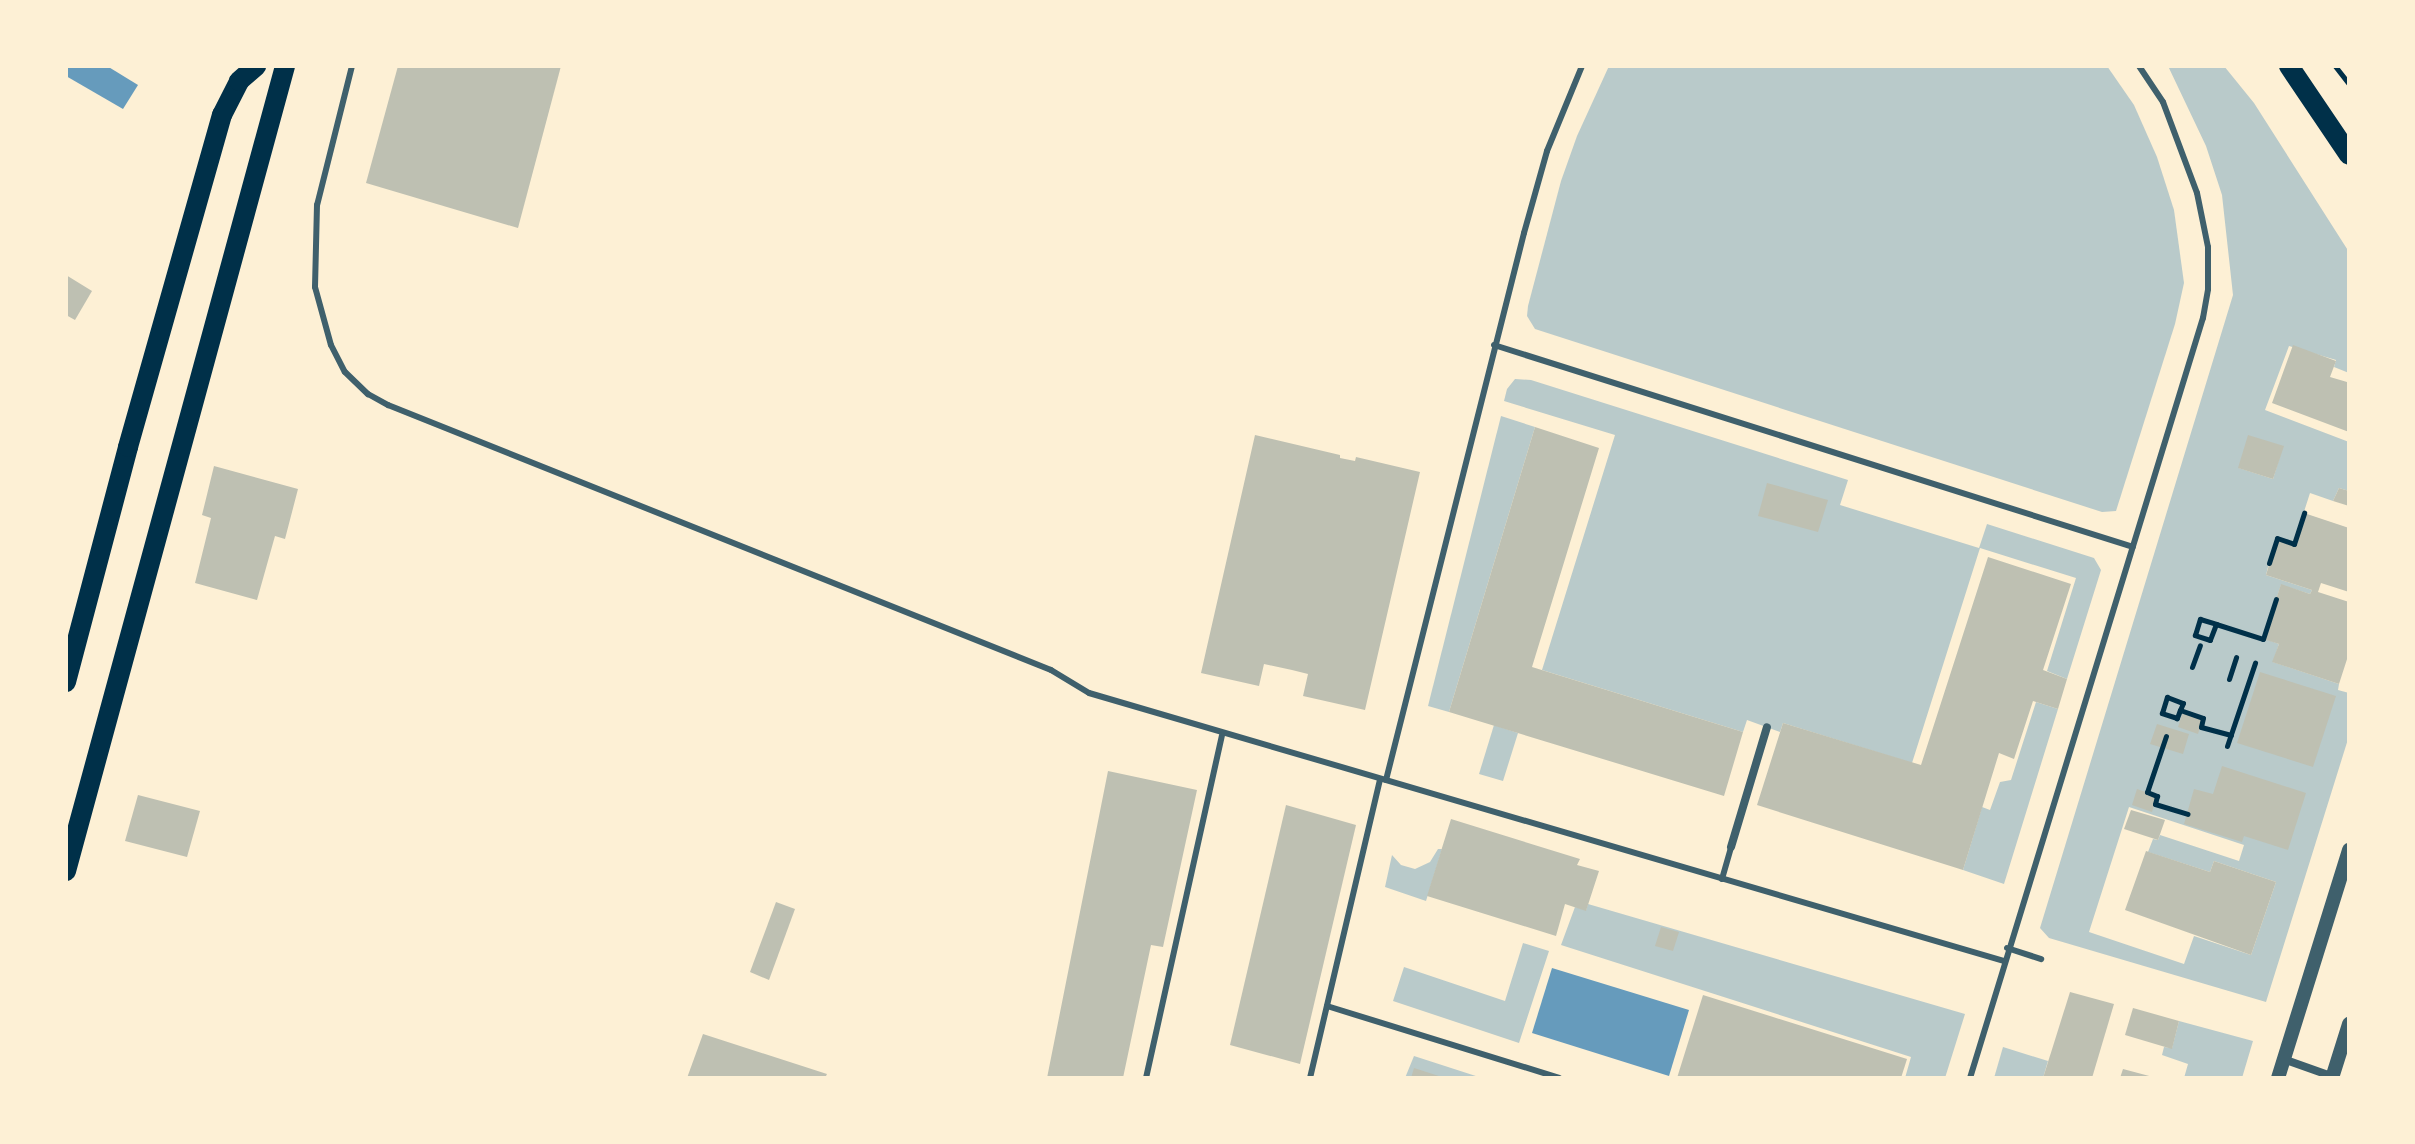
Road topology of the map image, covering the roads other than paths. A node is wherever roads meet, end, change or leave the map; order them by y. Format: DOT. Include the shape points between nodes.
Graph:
graph roads {
  1 [pos="256,66"];
  2 [pos="285,66"];
  3 [pos="352,66"];
  4 [pos="1582,66"];
  5 [pos="2139,66"];
  6 [pos="2289,66"];
  7 [pos="2349,155"];
  8 [pos="1494,345"];
  9 [pos="2133,547"];
  10 [pos="66,682"];
  11 [pos="1767,727"];
  12 [pos="1222,735"];
  13 [pos="1383,780"];
  14 [pos="1731,847"];
  15 [pos="2349,850"];
  16 [pos="66,871"];
  17 [pos="1722,879"];
  18 [pos="2007,948"];
  19 [pos="2041,959"];
  20 [pos="2004,961"];
  21 [pos="1327,1006"];
  22 [pos="2349,1024"];
  23 [pos="2283,1059"];
  24 [pos="2333,1077"];
  25 [pos="1146,1078"];
  26 [pos="1310,1078"];
  27 [pos="1559,1078"];
  28 [pos="1970,1078"];
  29 [pos="2278,1078"];
  1 -- 10 [label="main road" via="239,81 222,115"];
  2 -- 16 [label="main road"];
  3 -- 12 [label="lane" via="317,205 315,287 331,345 345,372 368,394 412,417 1051,670 1089,693"];
  4 -- 8 [label="lane" via="1547,151"];
  5 -- 9 [label="lane" via="2163,102 2197,193 2208,247 2208,289"];
  6 -- 7 [label="main road"];
  8 -- 9 [label="lane"];
  8 -- 13 [label="lane"];
  9 -- 18 [label="lane"];
  11 -- 14 [label="street"];
  12 -- 13 [label="lane"];
  12 -- 25 [label="lane"];
  13 -- 17 [label="lane"];
  13 -- 21 [label="lane"];
  14 -- 17 [label="lane"];
  15 -- 23 [label="street"];
  17 -- 20 [label="lane"];
  18 -- 19 [label="lane"];
  18 -- 20 [label="lane"];
  20 -- 28 [label="lane"];
  21 -- 26 [label="lane"];
  21 -- 27 [label="lane"];
  22 -- 24 [label="street"];
  23 -- 24 [label="street"];
  23 -- 29 [label="street"];
}
